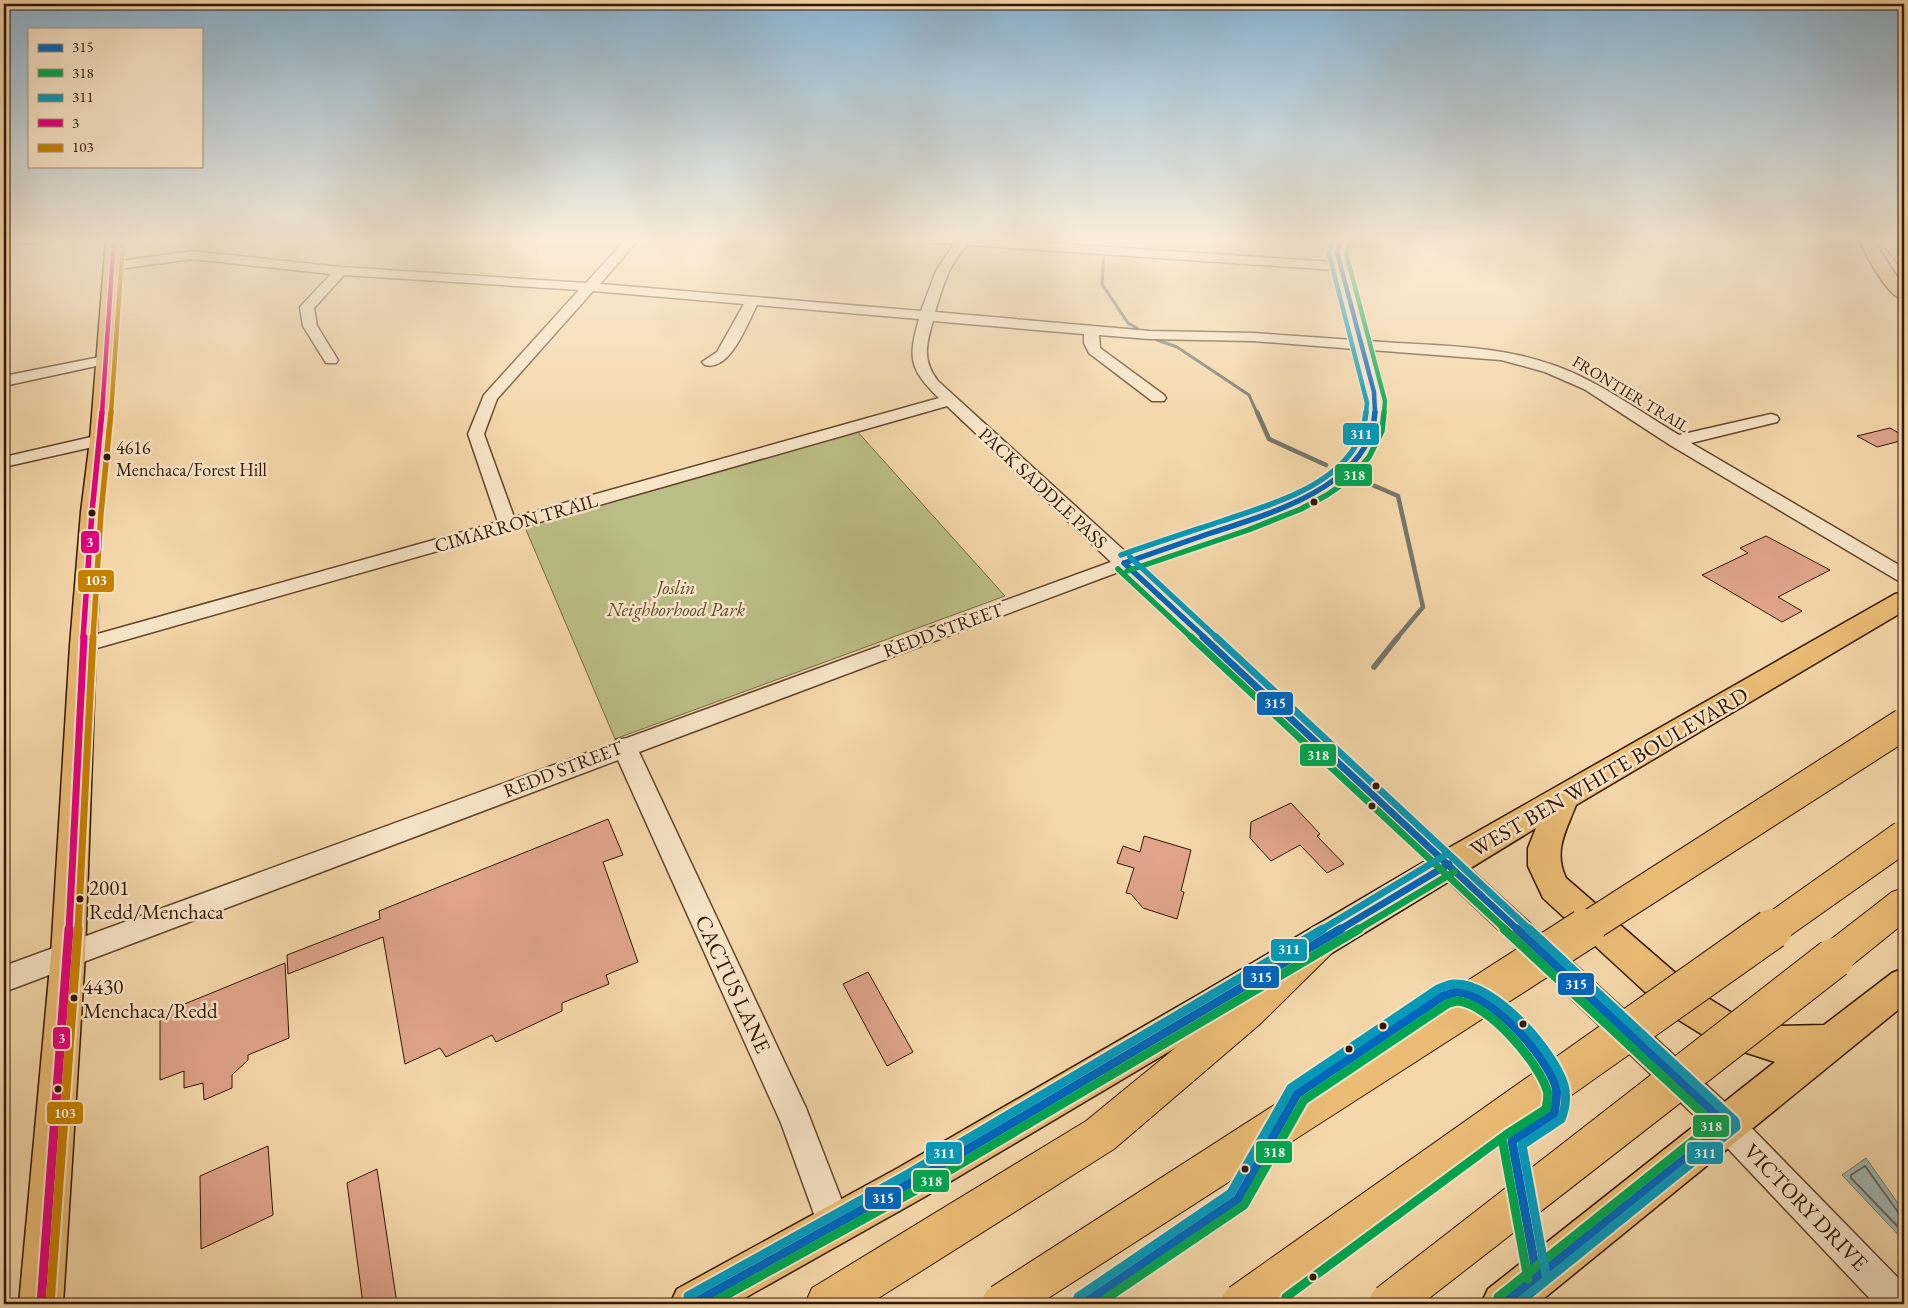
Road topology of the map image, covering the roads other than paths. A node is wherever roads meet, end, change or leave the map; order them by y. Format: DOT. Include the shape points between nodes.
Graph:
graph roads {
  1 [pos="109,300"];
  2 [pos="314,300"];
  3 [pos="578,300"];
  4 [pos="729,300"];
  5 [pos="934,300"];
  6 [pos="1350,300"];
  7 [pos="752,302"];
  8 [pos="928,317"];
  9 [pos="1092,330"];
  10 [pos="1361,344"];
  11 [pos="105,360"];
  12 [pos="331,360"];
  13 [pos="710,362"];
  14 [pos="4,381"];
  15 [pos="1158,398"];
  16 [pos="949,400"];
  17 [pos="1771,419"];
  18 [pos="100,440"];
  19 [pos="1676,441"];
  20 [pos="4,462"];
  21 [pos="508,525"];
  22 [pos="1124,564"];
  23 [pos="1904,576"];
  24 [pos="1904,600"];
  25 [pos="83,645"];
  26 [pos="1904,724"];
  27 [pos="624,746"];
  28 [pos="1563,799"];
  29 [pos="1904,836"];
  30 [pos="1449,864"];
  31 [pos="1904,903"];
  32 [pos="1324,938"];
  33 [pos="68,955"];
  34 [pos="4,979"];
  35 [pos="1904,984"];
  36 [pos="1829,1042"];
  37 [pos="1727,1125"];
  38 [pos="834,1224"];
  39 [pos="41,1304"];
  40 [pos="692,1304"];
  41 [pos="828,1304"];
  42 [pos="1002,1304"];
  43 [pos="1240,1304"];
  44 [pos="1389,1304"];
  45 [pos="1503,1304"];
  46 [pos="1899,1304"];
  1 -- 11 [label="main road"];
  2 -- 12 [label="street" via="307,307 310,326"];
  3 -- 21 [label="street" via="490,398 476,434"];
  4 -- 7 [label="street, FRONTIER TRAIL"];
  5 -- 8 [label="street, PACK SADDLE PASS"];
  6 -- 10 [label="street, REDD STREET"];
  7 -- 8 [label="street, FRONTIER TRAIL"];
  7 -- 13 [label="street" via="723,355"];
  8 -- 9 [label="street, FRONTIER TRAIL"];
  8 -- 16 [label="street, PACK SADDLE PASS" via="918,349 920,365"];
  9 -- 10 [label="street, FRONTIER TRAIL"];
  9 -- 15 [label="street" via="1090,344 1094,350"];
  10 -- 19 [label="street, FRONTIER TRAIL" via="1486,354 1535,364 1588,386"];
  10 -- 22 [label="street, REDD STREET" via="1375,395 1376,416 1370,438 1349,467 1320,489 1290,504"];
  11 -- 14 [label="street"];
  11 -- 18 [label="main road"];
  16 -- 21 [label="street, CIMARRON TRAIL"];
  16 -- 22 [label="street, PACK SADDLE PASS"];
  17 -- 19 [label="street"];
  18 -- 20 [label="street"];
  18 -- 25 [label="main road"];
  19 -- 23 [label="street, FRONTIER TRAIL"];
  21 -- 25 [label="street, CIMARRON TRAIL"];
  22 -- 27 [label="street, REDD STREET"];
  22 -- 30 [label="street, PACK SADDLE PASS"];
  24 -- 28 [label="main road, WEST BEN WHITE BOULEVARD"];
  25 -- 33 [label="main road"];
  26 -- 42 [label="highway, bridge"];
  27 -- 33 [label="street, REDD STREET"];
  27 -- 38 [label="street, CACTUS LANE" via="795,1119"];
  28 -- 30 [label="main road, WEST BEN WHITE BOULEVARD"];
  28 -- 36 [label="main road" via="1544,848 1544,866 1554,888 1682,1002 1729,1031 1773,1044"];
  29 -- 43 [label="highway, bridge"];
  30 -- 32 [label="main road, WEST BEN WHITE BOULEVARD"];
  30 -- 37 [label="street, VICTORY DRIVE"];
  31 -- 44 [label="highway, bridge"];
  32 -- 38 [label="main road, WEST BEN WHITE BOULEVARD" via="912,1182"];
  32 -- 41 [label="highway" via="1247,1012 1100,1135"];
  33 -- 34 [label="street, REDD STREET"];
  33 -- 39 [label="main road"];
  35 -- 36 [label="main road"];
  36 -- 37 [label="main road"];
  37 -- 45 [label="main road"];
  37 -- 46 [label="street, VICTORY DRIVE"];
  38 -- 40 [label="main road, WEST BEN WHITE BOULEVARD"];
}
